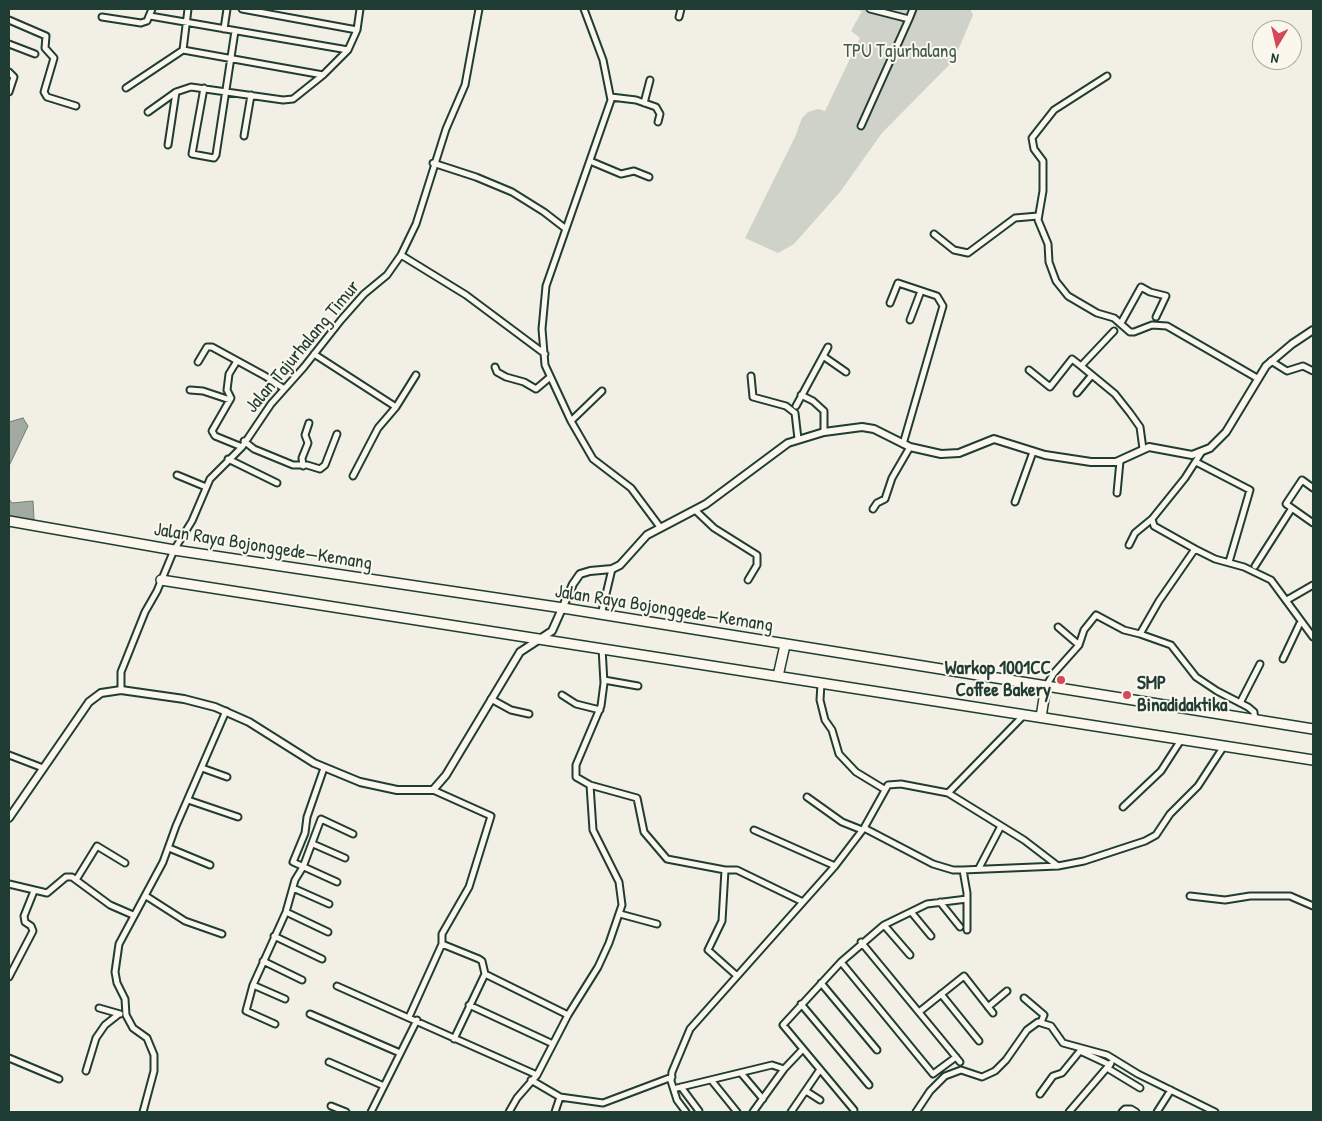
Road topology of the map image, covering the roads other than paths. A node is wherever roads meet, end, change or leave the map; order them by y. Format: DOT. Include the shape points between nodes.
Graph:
graph roads {
  1 [pos="152,9"];
  2 [pos="188,9"];
  3 [pos="227,9"];
  4 [pos="242,9"];
  5 [pos="360,9"];
  6 [pos="479,9"];
  7 [pos="584,9"];
  8 [pos="681,9"];
  9 [pos="870,9"];
  10 [pos="913,9"];
  11 [pos="150,16"];
  12 [pos="102,17"];
  13 [pos="679,17"];
  14 [pos="909,19"];
  15 [pos="9,20"];
  16 [pos="186,22"];
  17 [pos="224,29"];
  18 [pos="358,30"];
  19 [pos="235,31"];
  20 [pos="9,44"];
  21 [pos="183,50"];
  22 [pos="348,50"];
  23 [pos="35,54"];
  24 [pos="231,58"];
  25 [pos="9,72"];
  26 [pos="324,75"];
  27 [pos="1107,76"];
  28 [pos="650,80"];
  29 [pos="126,88"];
  30 [pos="204,88"];
  31 [pos="226,91"];
  32 [pos="9,92"];
  33 [pos="176,92"];
  34 [pos="251,95"];
  35 [pos="611,97"];
  36 [pos="644,103"];
  37 [pos="76,106"];
  38 [pos="148,112"];
  39 [pos="658,122"];
  40 [pos="861,126"];
  41 [pos="244,136"];
  42 [pos="168,145"];
  43 [pos="590,161"];
  44 [pos="433,164"];
  45 [pos="649,177"];
  46 [pos="1038,216"];
  47 [pos="566,230"];
  48 [pos="934,234"];
  49 [pos="401,256"];
  50 [pos="921,290"];
  51 [pos="890,303"];
  52 [pos="1156,317"];
  53 [pos="910,320"];
  54 [pos="1121,322"];
  55 [pos="1114,330"];
  56 [pos="1313,330"];
  57 [pos="828,347"];
  58 [pos="314,354"];
  59 [pos="545,354"];
  60 [pos="823,356"];
  61 [pos="237,361"];
  62 [pos="1271,361"];
  63 [pos="198,362"];
  64 [pos="1081,366"];
  65 [pos="495,367"];
  66 [pos="1029,370"];
  67 [pos="1313,371"];
  68 [pos="846,372"];
  69 [pos="1092,375"];
  70 [pos="416,376"];
  71 [pos="751,376"];
  72 [pos="549,378"];
  73 [pos="1257,378"];
  74 [pos="283,388"];
  75 [pos="190,390"];
  76 [pos="602,391"];
  77 [pos="1077,393"];
  78 [pos="802,395"];
  79 [pos="230,400"];
  80 [pos="396,406"];
  81 [pos="796,406"];
  82 [pos="571,421"];
  83 [pos="309,422"];
  84 [pos="824,432"];
  85 [pos="337,434"];
  86 [pos="798,439"];
  87 [pos="243,444"];
  88 [pos="906,445"];
  89 [pos="1142,449"];
  90 [pos="1033,452"];
  91 [pos="1201,453"];
  92 [pos="228,459"];
  93 [pos="1120,461"];
  94 [pos="1196,462"];
  95 [pos="303,466"];
  96 [pos="177,475"];
  97 [pos="353,476"];
  98 [pos="277,483"];
  99 [pos="206,487"];
  100 [pos="1313,488"];
  101 [pos="1117,493"];
  102 [pos="1015,502"];
  103 [pos="1292,508"];
  104 [pos="873,509"];
  105 [pos="695,510"];
  106 [pos="1152,519"];
  107 [pos="9,521"];
  108 [pos="1313,523"];
  109 [pos="660,527"];
  110 [pos="1128,545"];
  111 [pos="1195,549"];
  112 [pos="174,550"];
  113 [pos="1229,562"];
  114 [pos="1255,566"];
  115 [pos="612,569"];
  116 [pos="162,580"];
  117 [pos="748,580"];
  118 [pos="1313,585"];
  119 [pos="1287,600"];
  120 [pos="563,608"];
  121 [pos="601,615"];
  122 [pos="1301,621"];
  123 [pos="1058,627"];
  124 [pos="1140,634"];
  125 [pos="1313,637"];
  126 [pos="544,638"];
  127 [pos="785,645"];
  128 [pos="1080,645"];
  129 [pos="602,648"];
  130 [pos="1283,659"];
  131 [pos="1260,664"];
  132 [pos="778,676"];
  133 [pos="604,680"];
  134 [pos="821,684"];
  135 [pos="638,686"];
  136 [pos="1046,686"];
  137 [pos="121,690"];
  138 [pos="562,695"];
  139 [pos="491,699"];
  140 [pos="1240,703"];
  141 [pos="600,710"];
  142 [pos="226,711"];
  143 [pos="530,714"];
  144 [pos="1024,716"];
  145 [pos="1040,717"];
  146 [pos="1255,720"];
  147 [pos="1313,729"];
  148 [pos="1181,740"];
  149 [pos="1224,746"];
  150 [pos="9,755"];
  151 [pos="1313,760"];
  152 [pos="43,768"];
  153 [pos="202,768"];
  154 [pos="324,768"];
  155 [pos="227,777"];
  156 [pos="590,784"];
  157 [pos="884,788"];
  158 [pos="433,790"];
  159 [pos="948,793"];
  160 [pos="807,797"];
  161 [pos="188,800"];
  162 [pos="1123,808"];
  163 [pos="238,817"];
  164 [pos="9,818"];
  165 [pos="1001,826"];
  166 [pos="863,829"];
  167 [pos="754,830"];
  168 [pos="353,834"];
  169 [pos="313,844"];
  170 [pos="169,848"];
  171 [pos="345,858"];
  172 [pos="125,863"];
  173 [pos="210,865"];
  174 [pos="834,866"];
  175 [pos="1058,866"];
  176 [pos="303,867"];
  177 [pos="979,868"];
  178 [pos="725,870"];
  179 [pos="963,870"];
  180 [pos="76,880"];
  181 [pos="337,882"];
  182 [pos="9,884"];
  183 [pos="293,888"];
  184 [pos="34,891"];
  185 [pos="146,896"];
  186 [pos="1190,896"];
  187 [pos="967,899"];
  188 [pos="803,902"];
  189 [pos="940,902"];
  190 [pos="329,904"];
  191 [pos="1313,906"];
  192 [pos="286,912"];
  193 [pos="912,913"];
  194 [pos="620,914"];
  195 [pos="133,915"];
  196 [pos="656,924"];
  197 [pos="884,925"];
  198 [pos="960,927"];
  199 [pos="966,930"];
  200 [pos="328,932"];
  201 [pos="222,934"];
  202 [pos="274,936"];
  203 [pos="931,936"];
  204 [pos="861,942"];
  205 [pos="442,944"];
  206 [pos="910,955"];
  207 [pos="322,959"];
  208 [pos="263,961"];
  209 [pos="841,962"];
  210 [pos="485,974"];
  211 [pos="736,975"];
  212 [pos="9,977"];
  213 [pos="302,980"];
  214 [pos="821,983"];
  215 [pos="253,985"];
  216 [pos="337,986"];
  217 [pos="1007,991"];
  218 [pos="941,994"];
  219 [pos="1024,998"];
  220 [pos="284,999"];
  221 [pos="801,1004"];
  222 [pos="469,1005"];
  223 [pos="988,1007"];
  224 [pos="99,1008"];
  225 [pos="919,1012"];
  226 [pos="993,1013"];
  227 [pos="119,1014"];
  228 [pos="310,1014"];
  229 [pos="126,1015"];
  230 [pos="568,1015"];
  231 [pos="409,1017"];
  232 [pos="417,1020"];
  233 [pos="1041,1022"];
  234 [pos="275,1024"];
  235 [pos="454,1039"];
  236 [pos="979,1041"];
  237 [pos="553,1044"];
  238 [pos="802,1050"];
  239 [pos="877,1050"];
  240 [pos="400,1053"];
  241 [pos="956,1057"];
  242 [pos="9,1058"];
  243 [pos="1114,1059"];
  244 [pos="329,1062"];
  245 [pos="960,1062"];
  246 [pos="1108,1066"];
  247 [pos="784,1069"];
  248 [pos="819,1071"];
  249 [pos="86,1072"];
  250 [pos="741,1073"];
  251 [pos="537,1075"];
  252 [pos="672,1077"];
  253 [pos="59,1079"];
  254 [pos="531,1080"];
  255 [pos="712,1081"];
  256 [pos="869,1085"];
  257 [pos="384,1086"];
  258 [pos="1140,1088"];
  259 [pos="1171,1090"];
  260 [pos="806,1091"];
  261 [pos="1040,1094"];
  262 [pos="560,1097"];
  263 [pos="763,1099"];
  264 [pos="820,1100"];
  265 [pos="331,1106"];
  266 [pos="854,1110"];
  267 [pos="699,1111"];
  268 [pos="143,1112"];
  269 [pos="346,1112"];
  270 [pos="371,1112"];
  271 [pos="508,1112"];
  272 [pos="555,1112"];
  273 [pos="686,1112"];
  274 [pos="737,1112"];
  275 [pos="753,1112"];
  276 [pos="791,1112"];
  277 [pos="916,1112"];
  278 [pos="1069,1112"];
  279 [pos="1122,1112"];
  280 [pos="1136,1112"];
  281 [pos="1157,1112"];
  282 [pos="1215,1112"];
  1 -- 11 [label="street"];
  2 -- 16 [label="street"];
  3 -- 17 [label="street"];
  4 -- 18 [label="street"];
  5 -- 18 [label="street"];
  6 -- 44 [label="street, Jalan Tajurhalang Timur" via="465,85"];
  7 -- 35 [label="street" via="604,60"];
  8 -- 13 [label="street"];
  9 -- 14 [label="street"];
  10 -- 14 [label="street"];
  11 -- 12 [label="street" via="141,23"];
  11 -- 16 [label="street"];
  14 -- 40 [label="street"];
  15 -- 37 [label="street" via="46,36 45,48 54,58 44,92 47,97"];
  16 -- 17 [label="street"];
  16 -- 21 [label="street"];
  17 -- 19 [label="street"];
  18 -- 22 [label="street"];
  19 -- 22 [label="street"];
  19 -- 24 [label="street"];
  20 -- 23 [label="street"];
  21 -- 24 [label="street"];
  21 -- 29 [label="street"];
  22 -- 26 [label="street"];
  24 -- 26 [label="street"];
  24 -- 31 [label="street"];
  25 -- 32 [label="street" via="14,75"];
  26 -- 34 [label="street" via="293,99"];
  27 -- 46 [label="street" via="1054,110 1032,138 1034,149 1043,161 1043,191"];
  28 -- 36 [label="street"];
  30 -- 31 [label="street"];
  30 -- 31 [label="street" via="192,154 214,158"];
  30 -- 33 [label="street" via="191,87"];
  31 -- 34 [label="street"];
  33 -- 38 [label="street"];
  33 -- 42 [label="street"];
  34 -- 41 [label="street"];
  35 -- 36 [label="street"];
  35 -- 43 [label="street"];
  36 -- 39 [label="street" via="659,110"];
  43 -- 45 [label="street" via="621,174 634,171"];
  43 -- 47 [label="street"];
  44 -- 47 [label="street" via="512,192"];
  44 -- 49 [label="street, Jalan Tajurhalang Timur" via="416,224"];
  46 -- 48 [label="street" via="1015,218 968,253 954,250"];
  46 -- 54 [label="street" via="1048,244 1051,270 1061,289 1097,313"];
  47 -- 59 [label="street" via="544,298 542,329"];
  49 -- 58 [label="street, Jalan Tajurhalang Timur"];
  49 -- 59 [label="street" via="466,295"];
  50 -- 51 [label="street" via="898,283"];
  50 -- 53 [label="street"];
  50 -- 88 [label="street" via="937,296 943,306"];
  52 -- 54 [label="street" via="1166,296 1141,287"];
  54 -- 73 [label="street" via="1134,332 1152,325 1170,327"];
  55 -- 64 [label="street"];
  56 -- 62 [label="street"];
  57 -- 60 [label="street"];
  58 -- 74 [label="street, Jalan Tajurhalang Timur"];
  58 -- 80 [label="street"];
  59 -- 72 [label="street"];
  60 -- 68 [label="street"];
  60 -- 78 [label="street"];
  61 -- 63 [label="street" via="208,346"];
  61 -- 74 [label="street"];
  61 -- 79 [label="street" via="229,374 227,390"];
  62 -- 67 [label="street" via="1287,371 1303,366"];
  62 -- 73 [label="street"];
  64 -- 66 [label="street" via="1072,359 1050,387"];
  64 -- 69 [label="street"];
  65 -- 72 [label="street" via="506,377 536,389"];
  69 -- 77 [label="street"];
  69 -- 89 [label="street" via="1115,394 1140,427"];
  70 -- 80 [label="street"];
  71 -- 86 [label="street" via="753,397 786,406 795,413"];
  72 -- 82 [label="street"];
  73 -- 91 [label="street" via="1226,432"];
  74 -- 87 [label="street, Jalan Tajurhalang Timur"];
  75 -- 79 [label="street" via="203,390"];
  76 -- 82 [label="street"];
  78 -- 81 [label="street"];
  78 -- 84 [label="street" via="824,411"];
  79 -- 87 [label="street" via="212,430 213,434"];
  80 -- 97 [label="street" via="378,428"];
  82 -- 109 [label="street" via="593,458 631,488"];
  83 -- 95 [label="street"];
  84 -- 86 [label="street"];
  84 -- 88 [label="street" via="869,427"];
  85 -- 95 [label="street" via="322,469"];
  86 -- 105 [label="street" via="780,447"];
  87 -- 92 [label="street, Jalan Tajurhalang Timur"];
  87 -- 95 [label="street" via="293,465"];
  88 -- 90 [label="street" via="936,454 953,454 994,439"];
  88 -- 104 [label="street" via="885,498"];
  89 -- 91 [label="street" via="1155,447 1182,454"];
  89 -- 93 [label="street"];
  90 -- 93 [label="street" via="1074,461"];
  90 -- 102 [label="street"];
  91 -- 94 [label="street"];
  92 -- 98 [label="street"];
  92 -- 99 [label="street, Jalan Tajurhalang Timur"];
  93 -- 101 [label="street"];
  94 -- 106 [label="street"];
  94 -- 113 [label="street" via="1250,490"];
  96 -- 99 [label="street"];
  99 -- 112 [label="street, Jalan Tajurhalang Timur" via="192,521"];
  100 -- 103 [label="street" via="1302,480 1286,504"];
  103 -- 108 [label="street"];
  103 -- 114 [label="street"];
  105 -- 109 [label="street"];
  105 -- 117 [label="street" via="714,528 757,554 757,565"];
  106 -- 110 [label="street" via="1135,533"];
  106 -- 111 [label="street" via="1154,526"];
  107 -- 112 [label="highway, Jalan Raya Bojonggede—Kemang"];
  109 -- 115 [label="street"];
  111 -- 113 [label="street"];
  111 -- 124 [label="street"];
  112 -- 116 [label="street, Jalan Tajurhalang Timur"];
  112 -- 120 [label="highway, Jalan Raya Bojonggede—Kemang"];
  113 -- 119 [label="street" via="1267,578"];
  115 -- 120 [label="street" via="580,574"];
  115 -- 121 [label="street"];
  116 -- 126 [label="highway"];
  116 -- 137 [label="street, Jalan Tajurhalang Timur" via="145,612 121,672"];
  118 -- 119 [label="street"];
  119 -- 122 [label="street"];
  120 -- 121 [label="highway, Jalan Raya Bojonggede—Kemang"];
  120 -- 126 [label="street"];
  121 -- 127 [label="highway, Jalan Raya Bojonggede—Kemang"];
  122 -- 125 [label="street"];
  122 -- 130 [label="street"];
  123 -- 128 [label="street"];
  124 -- 128 [label="street" via="1124,630 1096,615 1084,630"];
  124 -- 140 [label="street" via="1171,645 1196,677"];
  126 -- 129 [label="highway"];
  126 -- 139 [label="street" via="520,652"];
  127 -- 132 [label="highway"];
  127 -- 136 [label="highway, Jalan Raya Bojonggede—Kemang"];
  128 -- 136 [label="street"];
  129 -- 132 [label="highway"];
  129 -- 133 [label="street"];
  131 -- 140 [label="street"];
  132 -- 134 [label="highway"];
  133 -- 135 [label="street"];
  133 -- 141 [label="street"];
  134 -- 144 [label="highway"];
  134 -- 157 [label="street" via="820,700 825,720 832,730 839,754 856,772"];
  136 -- 145 [label="highway"];
  136 -- 146 [label="highway, Jalan Raya Bojonggede—Kemang"];
  137 -- 142 [label="street" via="184,698"];
  137 -- 152 [label="street" via="101,693 89,702"];
  138 -- 141 [label="street" via="576,704"];
  139 -- 143 [label="street" via="511,710"];
  139 -- 158 [label="street" via="446,776"];
  140 -- 146 [label="street" via="1252,709"];
  141 -- 156 [label="street" via="575,772 576,777"];
  142 -- 153 [label="street"];
  142 -- 154 [label="street"];
  144 -- 145 [label="highway"];
  144 -- 159 [label="street"];
  145 -- 148 [label="highway"];
  146 -- 147 [label="highway, Jalan Raya Bojonggede—Kemang"];
  148 -- 149 [label="highway"];
  148 -- 162 [label="street" via="1161,771"];
  149 -- 151 [label="highway"];
  149 -- 175 [label="street" via="1198,786 1170,814 1156,835 1084,861"];
  150 -- 152 [label="street"];
  152 -- 164 [label="street"];
  153 -- 155 [label="street"];
  153 -- 161 [label="street"];
  154 -- 158 [label="street" via="373,786"];
  154 -- 176 [label="street" via="306,817 305,834 293,862"];
  156 -- 178 [label="street" via="639,800 641,826 667,859"];
  156 -- 194 [label="street" via="593,830 619,882"];
  157 -- 159 [label="street" via="902,784"];
  157 -- 166 [label="street"];
  158 -- 205 [label="street" via="490,816 469,887 442,934"];
  159 -- 165 [label="street"];
  160 -- 166 [label="street" via="842,822"];
  161 -- 163 [label="street"];
  161 -- 170 [label="street"];
  165 -- 175 [label="street"];
  165 -- 177 [label="street"];
  166 -- 174 [label="street"];
  166 -- 179 [label="street" via="933,864"];
  167 -- 174 [label="street"];
  168 -- 169 [label="street" via="321,819"];
  169 -- 171 [label="street"];
  169 -- 176 [label="street"];
  170 -- 173 [label="street"];
  170 -- 185 [label="street"];
  172 -- 180 [label="street" via="97,846"];
  174 -- 188 [label="street"];
  175 -- 177 [label="street" via="1039,869"];
  176 -- 181 [label="street"];
  176 -- 183 [label="street"];
  177 -- 179 [label="street"];
  178 -- 188 [label="street" via="736,870"];
  178 -- 211 [label="street" via="722,921 708,950"];
  179 -- 187 [label="street"];
  180 -- 184 [label="street" via="66,877 47,893"];
  180 -- 195 [label="street" via="110,905"];
  182 -- 184 [label="street"];
  183 -- 190 [label="street"];
  183 -- 192 [label="street"];
  184 -- 212 [label="street" via="24,916 33,931"];
  185 -- 195 [label="street"];
  185 -- 201 [label="street" via="185,921"];
  186 -- 191 [label="street" via="1225,900 1290,896"];
  187 -- 189 [label="street"];
  187 -- 199 [label="street"];
  188 -- 211 [label="street"];
  189 -- 193 [label="street" via="927,904"];
  189 -- 198 [label="street"];
  192 -- 200 [label="street"];
  192 -- 202 [label="street"];
  193 -- 197 [label="street"];
  193 -- 203 [label="street"];
  194 -- 196 [label="street"];
  194 -- 230 [label="street" via="598,967"];
  195 -- 229 [label="street" via="119,944 115,972 116,983 125,999"];
  197 -- 204 [label="street"];
  197 -- 206 [label="street"];
  202 -- 207 [label="street"];
  202 -- 208 [label="street"];
  204 -- 209 [label="street"];
  204 -- 225 [label="street"];
  205 -- 210 [label="street" via="482,961"];
  205 -- 231 [label="street"];
  208 -- 213 [label="street"];
  208 -- 215 [label="street"];
  209 -- 214 [label="street"];
  209 -- 241 [label="street" via="933,1074"];
  210 -- 222 [label="street"];
  210 -- 230 [label="street"];
  211 -- 252 [label="street" via="690,1029"];
  214 -- 221 [label="street"];
  214 -- 239 [label="street"];
  215 -- 220 [label="street"];
  215 -- 234 [label="street" via="246,1011"];
  216 -- 231 [label="street"];
  217 -- 223 [label="street"];
  218 -- 223 [label="street" via="964,976"];
  218 -- 225 [label="street"];
  218 -- 236 [label="street"];
  219 -- 233 [label="street" via="1044,1015"];
  221 -- 238 [label="street" via="783,1026"];
  221 -- 256 [label="street"];
  222 -- 235 [label="street"];
  222 -- 237 [label="street"];
  223 -- 226 [label="street"];
  224 -- 227 [label="street"];
  225 -- 241 [label="street"];
  227 -- 229 [label="street"];
  227 -- 249 [label="street" via="96,1038"];
  228 -- 240 [label="street"];
  229 -- 268 [label="street" via="133,1028 147,1038 153,1050 154,1071"];
  230 -- 237 [label="street"];
  231 -- 232 [label="street"];
  232 -- 235 [label="street"];
  232 -- 240 [label="street"];
  233 -- 243 [label="street" via="1051,1026 1063,1042"];
  233 -- 277 [label="street" via="1034,1023 995,1071 982,1077 962,1070 945,1076"];
  235 -- 251 [label="street"];
  237 -- 251 [label="street"];
  238 -- 247 [label="street"];
  238 -- 248 [label="street"];
  240 -- 257 [label="street"];
  241 -- 245 [label="street"];
  242 -- 253 [label="street"];
  243 -- 246 [label="street"];
  243 -- 259 [label="street"];
  244 -- 257 [label="street"];
  246 -- 258 [label="street"];
  246 -- 261 [label="street" via="1080,1051 1062,1073 1053,1076"];
  246 -- 278 [label="street"];
  247 -- 250 [label="street" via="772,1066"];
  247 -- 263 [label="street"];
  248 -- 260 [label="street"];
  248 -- 266 [label="street"];
  250 -- 255 [label="street"];
  250 -- 263 [label="street"];
  251 -- 254 [label="street"];
  252 -- 262 [label="street" via="603,1104"];
  252 -- 273 [label="street" via="677,1100"];
  254 -- 262 [label="street"];
  254 -- 271 [label="street"];
  255 -- 267 [label="street" via="679,1088"];
  255 -- 274 [label="street"];
  257 -- 270 [label="street"];
  259 -- 281 [label="street"];
  259 -- 282 [label="street"];
  260 -- 264 [label="street"];
  260 -- 276 [label="street"];
  262 -- 272 [label="street"];
  263 -- 275 [label="street"];
  265 -- 269 [label="street"];
  279 -- 280 [label="street" via="1130,1109"];
}
